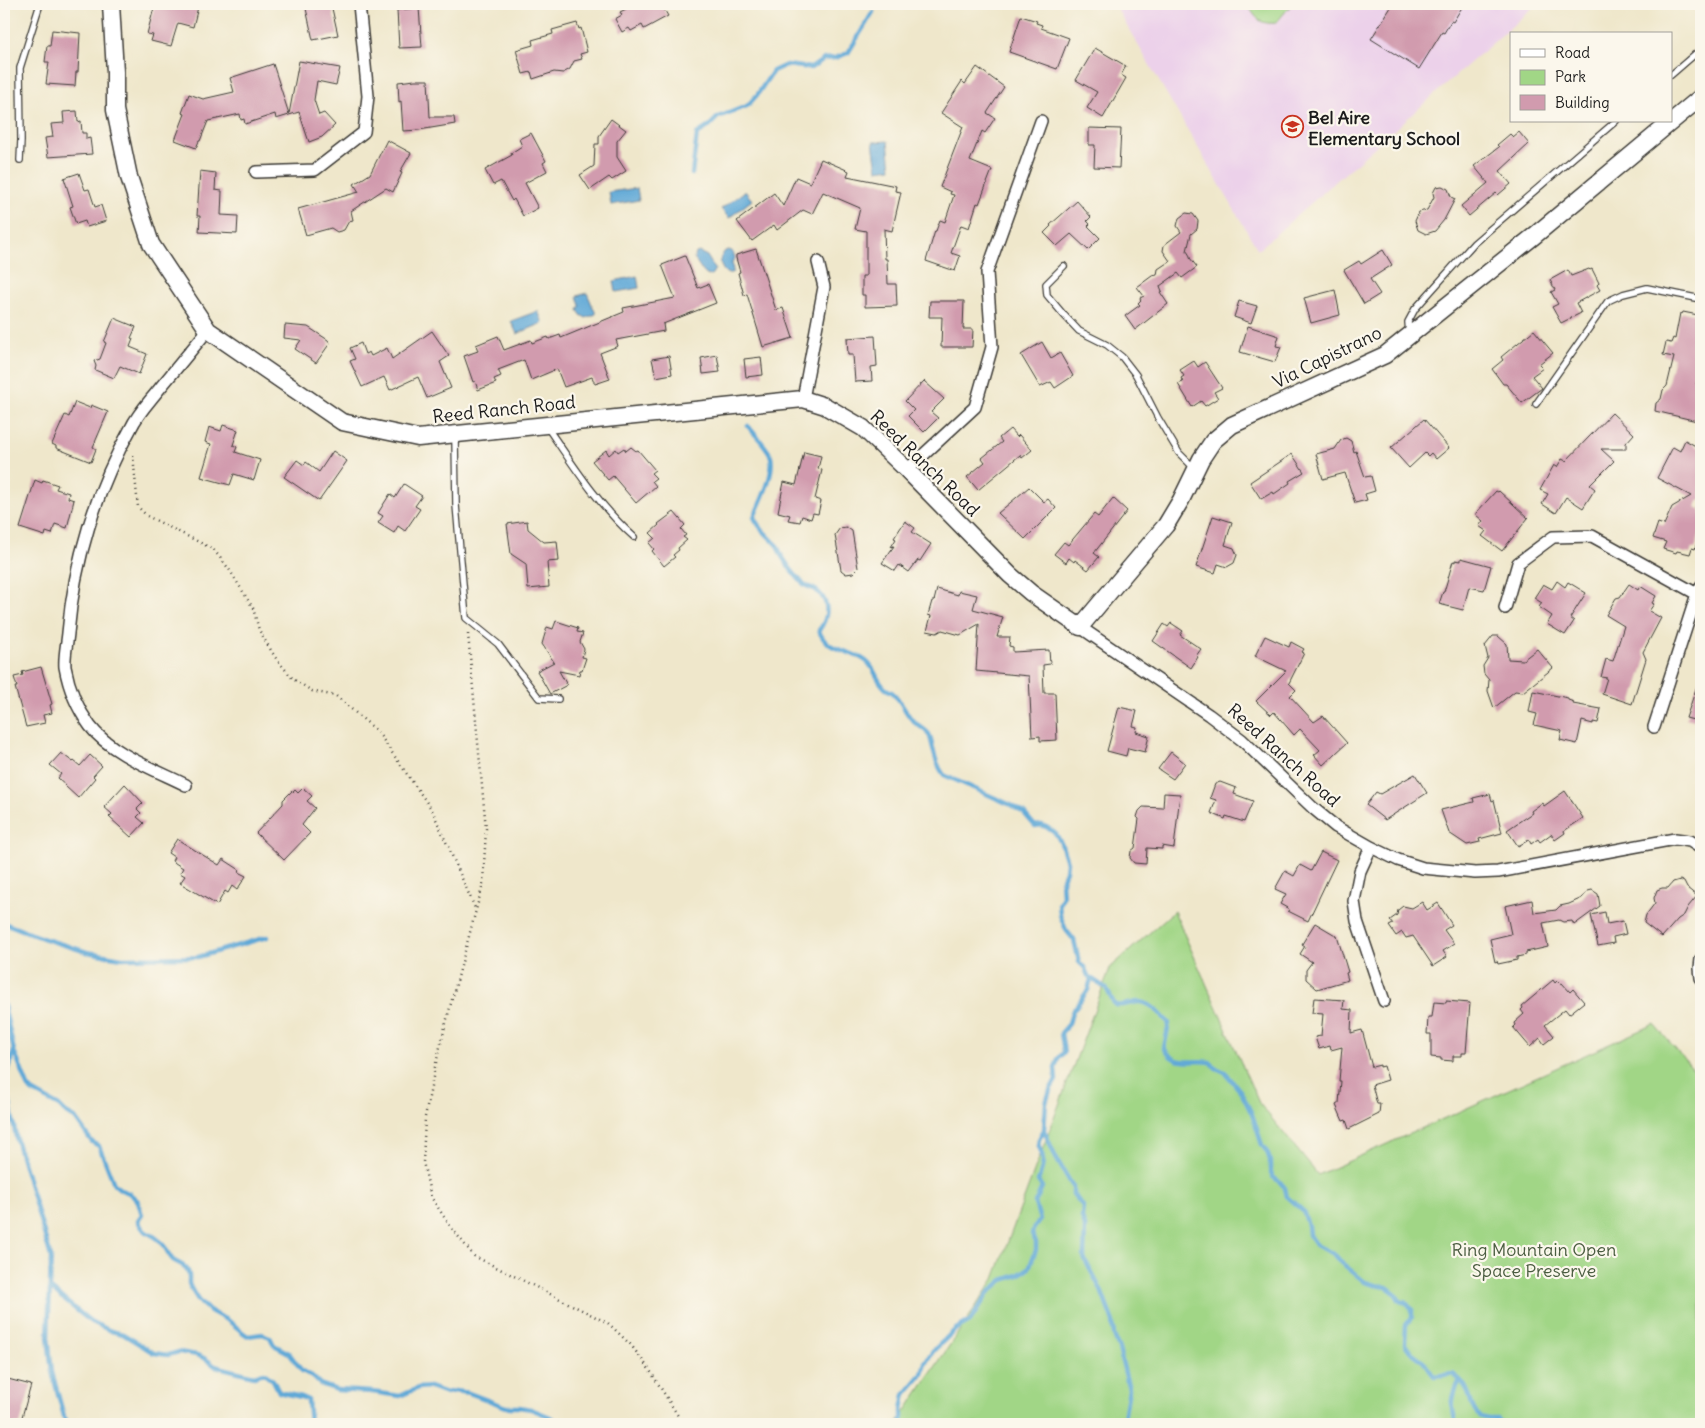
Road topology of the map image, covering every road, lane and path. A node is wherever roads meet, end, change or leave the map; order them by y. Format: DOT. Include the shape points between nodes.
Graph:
graph roads {
  1 [pos="40,4"];
  2 [pos="110,4"];
  3 [pos="359,4"];
  4 [pos="1701,50"];
  5 [pos="1672,74"];
  6 [pos="1701,97"];
  7 [pos="1672,121"];
  8 [pos="1041,122"];
  9 [pos="1615,122"];
  10 [pos="1671,122"];
  11 [pos="20,160"];
  12 [pos="256,172"];
  13 [pos="818,262"];
  14 [pos="1064,266"];
  15 [pos="1701,299"];
  16 [pos="208,330"];
  17 [pos="1409,336"];
  18 [pos="803,399"];
  19 [pos="1536,404"];
  20 [pos="546,425"];
  21 [pos="455,435"];
  22 [pos="134,449"];
  23 [pos="907,470"];
  24 [pos="1196,470"];
  25 [pos="634,537"];
  26 [pos="1699,590"];
  27 [pos="1505,608"];
  28 [pos="466,618"];
  29 [pos="1080,627"];
  30 [pos="558,699"];
  31 [pos="1654,727"];
  32 [pos="186,785"];
  33 [pos="1371,847"];
  34 [pos="1701,848"];
  35 [pos="476,910"];
  36 [pos="1701,959"];
  37 [pos="1701,978"];
  38 [pos="1384,1001"];
  39 [pos="683,1424"];
  1 -- 11 [label="lane" via="20,68"];
  2 -- 16 [label="street, Reed Ranch Road" via="115,110 129,176 151,244"];
  3 -- 12 [label="street" via="368,96 364,132 315,170"];
  4 -- 5 [label="lane"];
  6 -- 7 [label="street, Via Capistrano"];
  8 -- 23 [label="street" via="987,272 992,347 975,407"];
  9 -- 17 [label="lane" via="1474,243 1415,309 1408,322"];
  10 -- 17 [label="street, Via Capistrano"];
  13 -- 18 [label="street" via="824,287"];
  14 -- 24 [label="lane" via="1046,284 1047,295 1079,331 1108,344 1122,357 1136,375 1179,453"];
  15 -- 19 [label="lane" via="1647,288 1608,301"];
  16 -- 21 [label="street, Reed Ranch Road" via="342,422 418,438"];
  16 -- 32 [label="street" via="131,427 96,502 80,558 65,664 70,690 91,728 125,755"];
  17 -- 24 [label="street, Via Capistrano" via="1385,355 1232,425 1214,441"];
  18 -- 20 [label="street, Reed Ranch Road"];
  18 -- 23 [label="street, Reed Ranch Road" via="824,406 862,428"];
  20 -- 21 [label="street, Reed Ranch Road"];
  20 -- 25 [label="lane" via="615,520"];
  21 -- 28 [label="lane" via="456,505"];
  22 -- 35 [label="path" via="132,457 138,507 147,516 213,549 253,608 259,630 275,657 293,679 312,691 336,696 377,731 432,810"];
  23 -- 29 [label="street, Reed Ranch Road" via="1010,575"];
  24 -- 29 [label="street, Via Capistrano" via="1166,525"];
  26 -- 27 [label="street" via="1592,536 1553,537 1518,563"];
  26 -- 31 [label="street"];
  28 -- 30 [label="lane" via="498,644 539,698"];
  28 -- 35 [label="path" via="486,829 482,884"];
  29 -- 33 [label="street, Reed Ranch Road" via="1209,715 1242,740 1328,821"];
  33 -- 34 [label="street, Reed Ranch Road" via="1423,868 1475,874 1675,839 1690,841"];
  33 -- 38 [label="street" via="1360,871 1354,901 1357,921"];
  35 -- 39 [label="path" via="443,1033 425,1117 423,1162 431,1197 474,1256 608,1323 632,1345"];
  36 -- 37 [label="street"];
}
